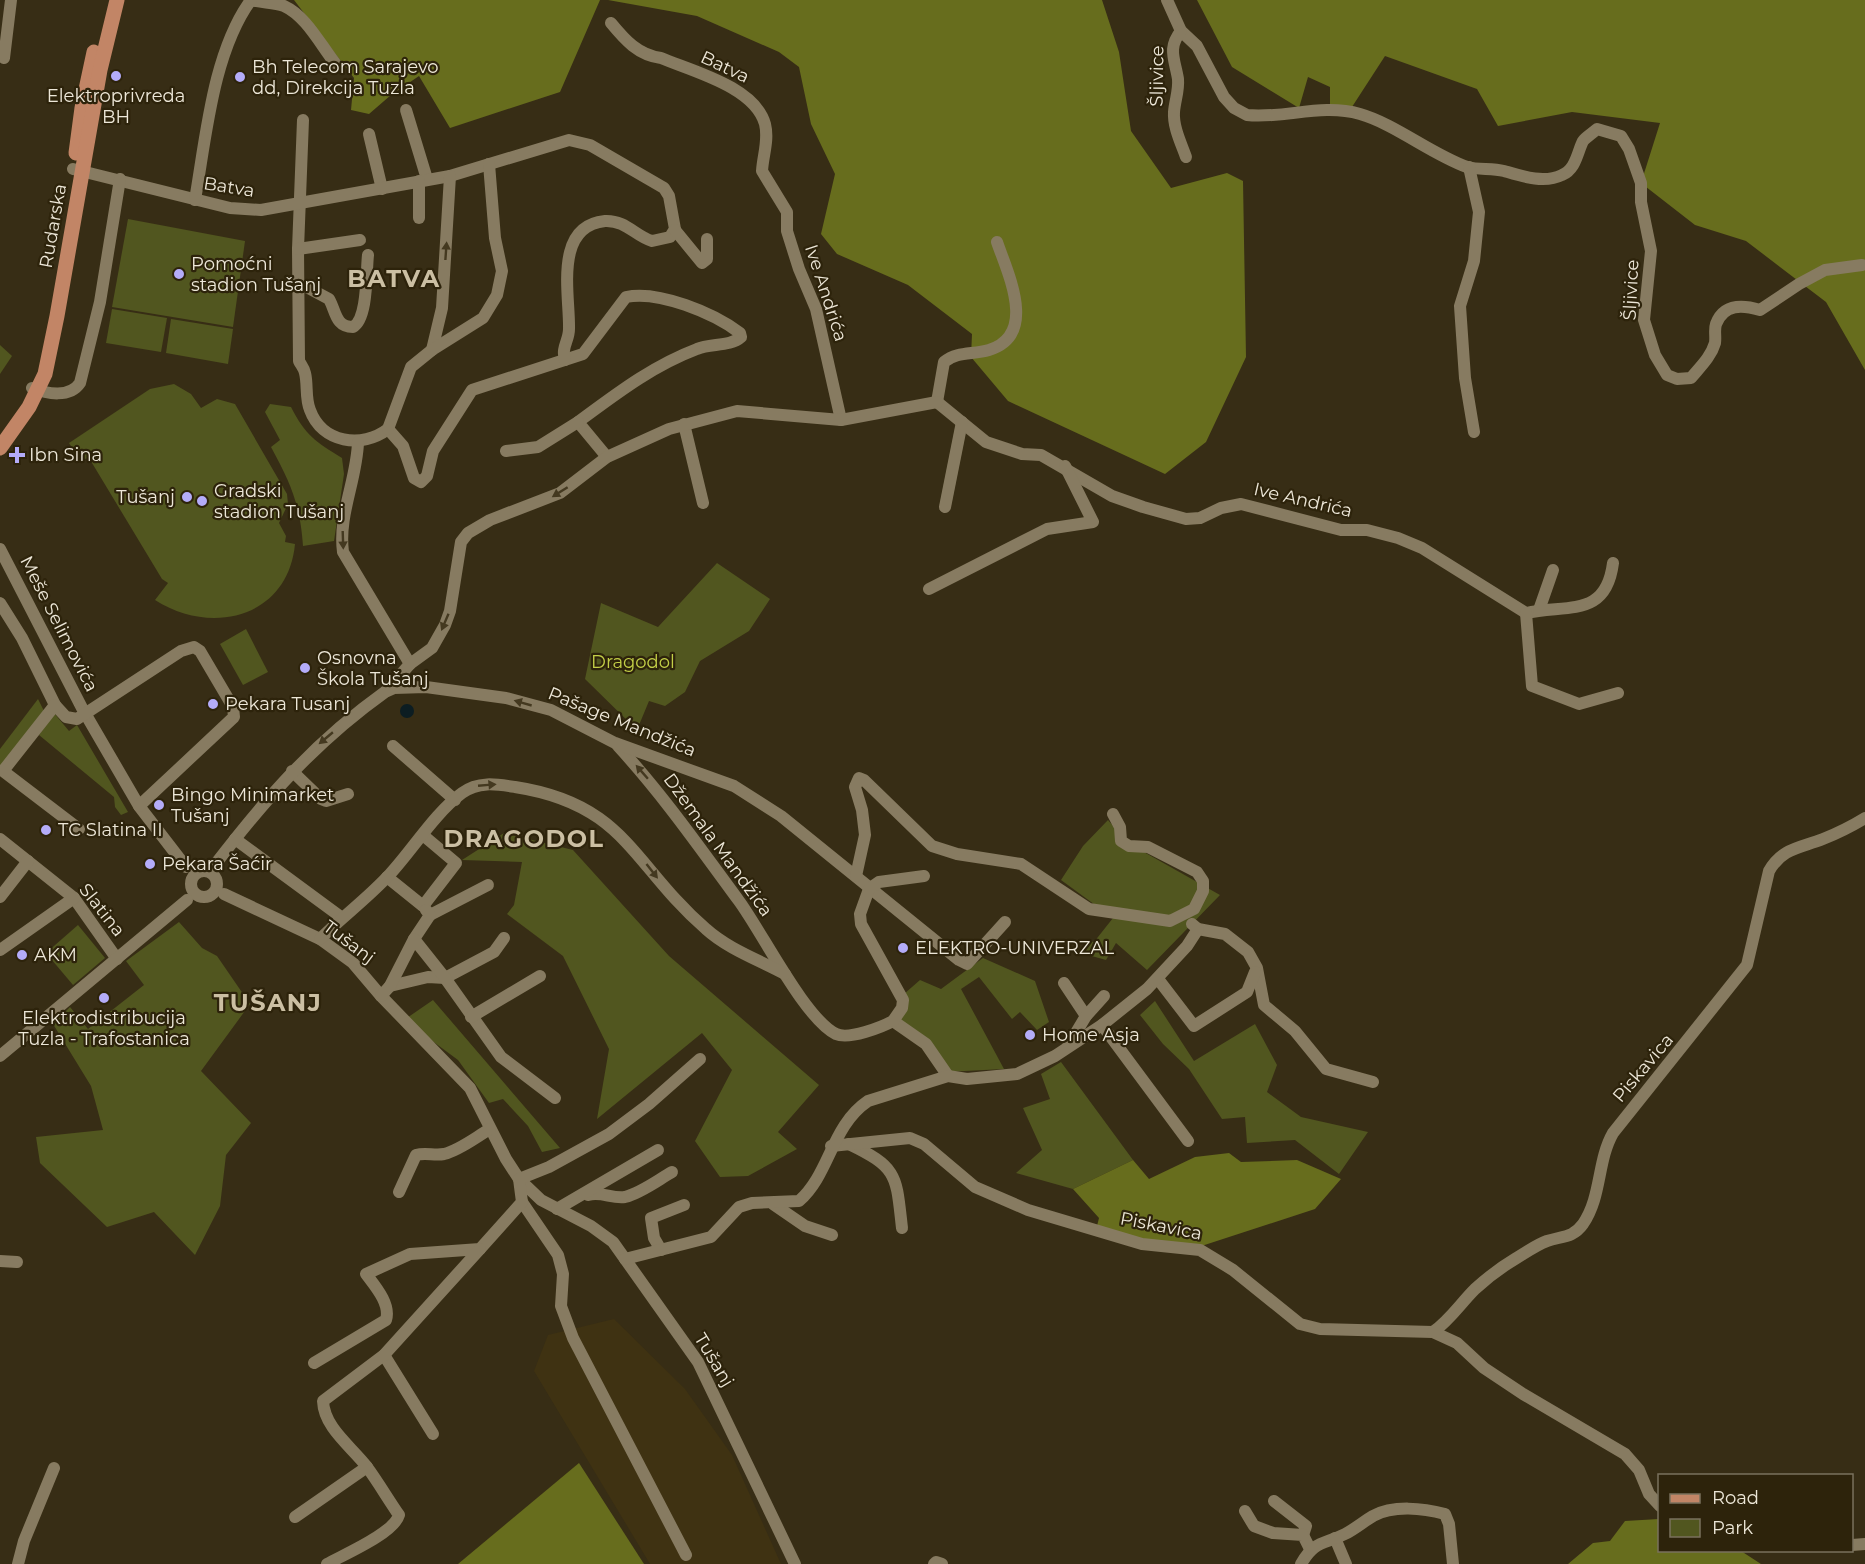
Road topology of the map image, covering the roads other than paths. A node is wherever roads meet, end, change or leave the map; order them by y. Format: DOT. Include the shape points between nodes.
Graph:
graph roads {
  1 [pos="11,0"];
  2 [pos="107,0"];
  3 [pos="117,0"];
  4 [pos="251,0"];
  5 [pos="1167,0"];
  6 [pos="611,23"];
  7 [pos="1181,31"];
  8 [pos="4,58"];
  9 [pos="335,63"];
  10 [pos="406,110"];
  11 [pos="303,120"];
  12 [pos="369,134"];
  13 [pos="1186,157"];
  14 [pos="489,164"];
  15 [pos="1469,167"];
  16 [pos="78,170"];
  17 [pos="450,176"];
  18 [pos="120,179"];
  19 [pos="423,180"];
  20 [pos="768,182"];
  21 [pos="382,189"];
  22 [pos="195,200"];
  23 [pos="300,203"];
  24 [pos="419,218"];
  25 [pos="675,230"];
  26 [pos="706,239"];
  27 [pos="360,240"];
  28 [pos="997,242"];
  29 [pos="298,249"];
  30 [pos="369,255"];
  31 [pos="1862,265"];
  32 [pos="299,283"];
  33 [pos="432,350"];
  34 [pos="565,360"];
  35 [pos="35,390"];
  36 [pos="937,402"];
  37 [pos="841,420"];
  38 [pos="578,422"];
  39 [pos="962,422"];
  40 [pos="684,424"];
  41 [pos="388,429"];
  42 [pos="1474,432"];
  43 [pos="0,435"];
  44 [pos="357,442"];
  45 [pos="0,448"];
  46 [pos="506,451"];
  47 [pos="607,457"];
  48 [pos="1065,466"];
  49 [pos="703,503"];
  50 [pos="945,507"];
  51 [pos="0,549"];
  52 [pos="1613,563"];
  53 [pos="1553,570"];
  54 [pos="929,589"];
  55 [pos="0,603"];
  56 [pos="1539,610"];
  57 [pos="1526,613"];
  58 [pos="410,664"];
  59 [pos="385,692"];
  60 [pos="1618,693"];
  61 [pos="55,705"];
  62 [pos="86,715"];
  63 [pos="615,743"];
  64 [pos="393,746"];
  65 [pos="292,771"];
  66 [pos="348,794"];
  67 [pos="455,800"];
  68 [pos="139,806"];
  69 [pos="1113,814"];
  70 [pos="1865,818"];
  71 [pos="79,829"];
  72 [pos="424,836"];
  73 [pos="0,839"];
  74 [pos="235,839"];
  75 [pos="27,861"];
  76 [pos="186,867"];
  77 [pos="856,876"];
  78 [pos="924,876"];
  79 [pos="387,877"];
  80 [pos="488,885"];
  81 [pos="203,887"];
  82 [pos="869,889"];
  83 [pos="0,897"];
  84 [pos="74,898"];
  85 [pos="426,911"];
  86 [pos="341,917"];
  87 [pos="1182,917"];
  88 [pos="1005,922"];
  89 [pos="1198,928"];
  90 [pos="504,938"];
  91 [pos="320,939"];
  92 [pos="414,939"];
  93 [pos="0,950"];
  94 [pos="117,959"];
  95 [pos="1257,968"];
  96 [pos="785,974"];
  97 [pos="540,976"];
  98 [pos="445,978"];
  99 [pos="1158,979"];
  100 [pos="1064,983"];
  101 [pos="390,986"];
  102 [pos="381,996"];
  103 [pos="1104,996"];
  104 [pos="1086,1016"];
  105 [pos="471,1017"];
  106 [pos="893,1021"];
  107 [pos="1102,1025"];
  108 [pos="1065,1050"];
  109 [pos="0,1056"];
  110 [pos="700,1059"];
  111 [pos="948,1076"];
  112 [pos="1373,1082"];
  113 [pos="555,1098"];
  114 [pos="490,1129"];
  115 [pos="1188,1141"];
  116 [pos="848,1144"];
  117 [pos="831,1146"];
  118 [pos="658,1150"];
  119 [pos="672,1172"];
  120 [pos="526,1177"];
  121 [pos="399,1192"];
  122 [pos="579,1199"];
  123 [pos="522,1202"];
  124 [pos="773,1204"];
  125 [pos="684,1205"];
  126 [pos="557,1209"];
  127 [pos="902,1228"];
  128 [pos="832,1235"];
  129 [pos="480,1249"];
  130 [pos="661,1250"];
  131 [pos="625,1259"];
  132 [pos="0,1261"];
  133 [pos="17,1262"];
  134 [pos="1433,1332"];
  135 [pos="384,1355"];
  136 [pos="314,1363"];
  137 [pos="433,1434"];
  138 [pos="367,1467"];
  139 [pos="54,1468"];
  140 [pos="1274,1501"];
  141 [pos="1658,1505"];
  142 [pos="1245,1511"];
  143 [pos="296,1517"];
  144 [pos="1303,1535"];
  145 [pos="1335,1538"];
  146 [pos="1310,1549"];
  147 [pos="686,1555"];
  148 [pos="18,1564"];
  149 [pos="327,1564"];
  150 [pos="795,1564"];
  151 [pos="934,1564"];
  152 [pos="942,1564"];
  153 [pos="1302,1564"];
  154 [pos="1346,1564"];
  155 [pos="1452,1564"];
  1 -- 8 [label="street"];
  2 -- 16 [label="main road, Rudarska" via="82,108"];
  3 -- 16 [label="main road, Rudarska"];
  4 -- 9 [label="street" via="281,4 297,14"];
  4 -- 22 [label="street" via="225,51"];
  5 -- 7 [label="street, Šljivice"];
  6 -- 20 [label="street, Batva" via="629,44 649,57 705,76 748,98 765,123 767,143 762,171"];
  7 -- 13 [label="street, Šljivice" via="1171,52 1178,79 1176,130"];
  7 -- 15 [label="street, Šljivice" via="1197,46 1224,97 1247,115 1320,109 1362,114"];
  10 -- 19 [label="street"];
  11 -- 23 [label="street"];
  12 -- 21 [label="street"];
  14 -- 17 [label="street, Batva"];
  14 -- 25 [label="street, Batva" via="569,140 586,143 664,188"];
  14 -- 33 [label="street" via="502,275 497,295 483,318"];
  15 -- 31 [label="street, Šljivice" via="1502,170 1521,177 1563,175 1577,160 1584,140 1597,129 1621,136 1641,183 1651,251 1644,320 1655,355 1667,375 1677,380 1691,378 1706,361 1715,342 1715,326 1729,308 1743,305 1760,310 1825,270"];
  15 -- 42 [label="street" via="1479,212 1474,261 1460,306"];
  16 -- 18 [label="street, Batva"];
  16 -- 35 [label="main road, Rudarska" via="57,316"];
  17 -- 19 [label="street, Batva"];
  33 -- 17 [label="street, one-way" via="442,308"];
  18 -- 22 [label="street, Batva"];
  18 -- 35 [label="street" via="100,302 80,383 74,391 66,393"];
  19 -- 21 [label="street, Batva"];
  19 -- 24 [label="street"];
  20 -- 37 [label="street, Ive Andrića" via="787,212 790,240 816,309"];
  21 -- 23 [label="street, Batva"];
  22 -- 23 [label="street, Batva" via="261,210"];
  23 -- 29 [label="street"];
  25 -- 26 [label="street, Batva" via="701,263 707,259"];
  25 -- 34 [label="street" via="667,239 652,240 630,227 607,221 590,226 580,235 568,263 569,330 562,351"];
  27 -- 29 [label="street"];
  28 -- 36 [label="street" via="1015,293 1016,323 1001,344 988,350 956,354 944,362"];
  29 -- 32 [label="street"];
  30 -- 32 [label="street" via="362,318 353,327 337,319 329,299"];
  32 -- 44 [label="street" via="299,361 305,370 309,409 326,431"];
  33 -- 41 [label="street" via="411,367"];
  34 -- 38 [label="street" via="586,351 623,300 634,296 667,299 741,335 735,341 701,347 667,360"];
  34 -- 41 [label="street" via="472,390 433,451 427,476 421,482 414,478 403,446"];
  35 -- 43 [label="main road, Rudarska"];
  35 -- 45 [label="main road, Rudarska"];
  36 -- 37 [label="street"];
  36 -- 39 [label="street, Ive Andrića"];
  37 -- 40 [label="street" via="737,411"];
  38 -- 46 [label="street" via="538,447"];
  38 -- 47 [label="street"];
  39 -- 48 [label="street, Ive Andrića" via="986,442 1022,454 1041,455"];
  39 -- 50 [label="street"];
  40 -- 47 [label="street"];
  40 -- 49 [label="street"];
  41 -- 44 [label="street"];
  44 -- 58 [label="street, one-way" via="356,468 342,531 343,552"];
  47 -- 58 [label="street, one-way" via="560,493 490,519 468,533 461,542 445,625 432,648"];
  48 -- 54 [label="street" via="1093,522 1047,529"];
  48 -- 57 [label="street, Ive Andrića" via="1112,496 1186,519 1241,504 1341,530 1367,530 1398,538 1422,548"];
  51 -- 62 [label="street, Meše Selimovića"];
  52 -- 56 [label="street" via="1608,584 1593,603"];
  53 -- 56 [label="street"];
  55 -- 61 [label="street"];
  56 -- 57 [label="street"];
  57 -- 60 [label="street" via="1532,686 1579,704"];
  58 -- 59 [label="street"];
  63 -- 59 [label="street, Pašage Mandžića, one-way" via="567,716 506,698 426,687"];
  59 -- 65 [label="street, Pašage Mandžića, one-way" via="320,743"];
  61 -- 62 [label="street" via="66,717"];
  61 -- 71 [label="street" via="3,771"];
  62 -- 68 [label="street, Meše Selimovića"];
  62 -- 68 [label="street, Meše Selimovića" via="181,651 194,647 232,705 235,714 231,721"];
  63 -- 77 [label="street, Pašage Mandžića" via="750,795"];
  96 -- 63 [label="street, Džemala Mandžića, one-way" via="740,902 674,810"];
  64 -- 67 [label="street"];
  65 -- 66 [label="street" via="321,799"];
  65 -- 74 [label="street, Pašage Mandžića"];
  67 -- 72 [label="street"];
  67 -- 96 [label="street, one-way" via="480,784 568,799 607,822 722,942"];
  68 -- 76 [label="street, Meše Selimovića"];
  69 -- 87 [label="street" via="1120,827 1121,841 1129,846 1149,847 1197,872 1203,881 1203,891 1194,909"];
  70 -- 134 [label="street, Piskavica" via="1777,858 1769,871 1747,966 1613,1133 1604,1148 1599,1184 1582,1225 1574,1234 1549,1241 1494,1272"];
  72 -- 79 [label="street"];
  72 -- 85 [label="street" via="456,863"];
  73 -- 75 [label="street, Slatina"];
  74 -- 81 [label="street, Pašage Mandžića"];
  74 -- 86 [label="street"];
  75 -- 83 [label="street"];
  75 -- 84 [label="street, Slatina"];
  76 -- 81 [label="street, Tušanj"];
  77 -- 82 [label="street, Pašage Mandžića"];
  77 -- 87 [label="street" via="865,835 855,787 859,778 936,849 1021,864 1089,909 1170,921"];
  78 -- 82 [label="street" via="879,882"];
  79 -- 85 [label="street"];
  79 -- 86 [label="street"];
  80 -- 85 [label="street, Tušanj"];
  81 -- 91 [label="street, Tušanj"];
  81 -- 94 [label="street, Pašage Mandžića"];
  82 -- 88 [label="street" via="967,964"];
  82 -- 106 [label="street" via="859,920 903,1000"];
  84 -- 93 [label="street"];
  84 -- 94 [label="street, Slatina"];
  85 -- 92 [label="street, Tušanj"];
  86 -- 91 [label="street"];
  87 -- 89 [label="street"];
  89 -- 95 [label="street" via="1225,934 1248,952"];
  89 -- 99 [label="street"];
  90 -- 98 [label="street" via="494,952"];
  91 -- 102 [label="street, Tušanj" via="353,963"];
  92 -- 98 [label="street"];
  92 -- 101 [label="street, Tušanj"];
  94 -- 109 [label="street, Pašage Mandžića"];
  95 -- 99 [label="street" via="1247,992 1194,1026"];
  95 -- 112 [label="street" via="1264,1005 1295,1031 1320,1064 1336,1073"];
  96 -- 106 [label="street" via="836,1034 860,1033"];
  97 -- 105 [label="street"];
  98 -- 101 [label="street" via="428,977"];
  98 -- 105 [label="street"];
  99 -- 107 [label="street"];
  100 -- 104 [label="street"];
  101 -- 102 [label="street, Tušanj"];
  102 -- 114 [label="street, Tušanj" via="470,1088"];
  103 -- 104 [label="street"];
  104 -- 108 [label="street"];
  105 -- 113 [label="street" via="508,1065"];
  106 -- 111 [label="street" via="926,1044"];
  107 -- 108 [label="street"];
  107 -- 115 [label="street"];
  108 -- 111 [label="street" via="1017,1074 990,1078"];
  110 -- 120 [label="street" via="624,1124"];
  111 -- 117 [label="street" via="868,1101 856,1109"];
  114 -- 120 [label="street, Tušanj"];
  114 -- 121 [label="street" via="448,1153 416,1155"];
  116 -- 117 [label="street, Piskavica"];
  116 -- 127 [label="street" via="879,1161 895,1177"];
  116 -- 134 [label="street, Piskavica" via="910,1138 924,1144 975,1187 1028,1210 1142,1244 1200,1250 1233,1270 1300,1324 1320,1329"];
  117 -- 124 [label="street" via="807,1195 799,1201"];
  118 -- 122 [label="street"];
  119 -- 122 [label="street" via="627,1197 596,1192"];
  120 -- 123 [label="street"];
  120 -- 126 [label="street, Tušanj" via="541,1200"];
  122 -- 126 [label="street"];
  123 -- 129 [label="street"];
  123 -- 147 [label="street" via="558,1255 563,1274 561,1306 573,1338"];
  124 -- 128 [label="street" via="805,1226"];
  124 -- 130 [label="street" via="740,1207 711,1237"];
  125 -- 130 [label="street" via="651,1218 654,1238"];
  126 -- 131 [label="street, Tušanj" via="613,1242"];
  129 -- 135 [label="street"];
  129 -- 136 [label="street" via="410,1254 366,1274 382,1298 388,1314 386,1320"];
  130 -- 131 [label="street"];
  131 -- 150 [label="street, Tušanj" via="698,1362"];
  132 -- 133 [label="street"];
  134 -- 141 [label="street, Piskavica" via="1457,1343 1484,1368 1523,1394 1625,1454 1639,1470"];
  135 -- 137 [label="street"];
  135 -- 138 [label="street" via="323,1401 324,1412"];
  138 -- 143 [label="street"];
  138 -- 149 [label="street" via="399,1515 397,1523"];
  139 -- 148 [label="street"];
  140 -- 144 [label="street" via="1301,1520 1306,1526"];
  142 -- 144 [label="street" via="1254,1526 1273,1533"];
  144 -- 146 [label="street"];
  145 -- 146 [label="street"];
  145 -- 154 [label="street"];
  145 -- 155 [label="street" via="1375,1515 1393,1510 1431,1510 1445,1514 1449,1524"];
  146 -- 153 [label="street"];
  151 -- 152 [label="street"];
}
